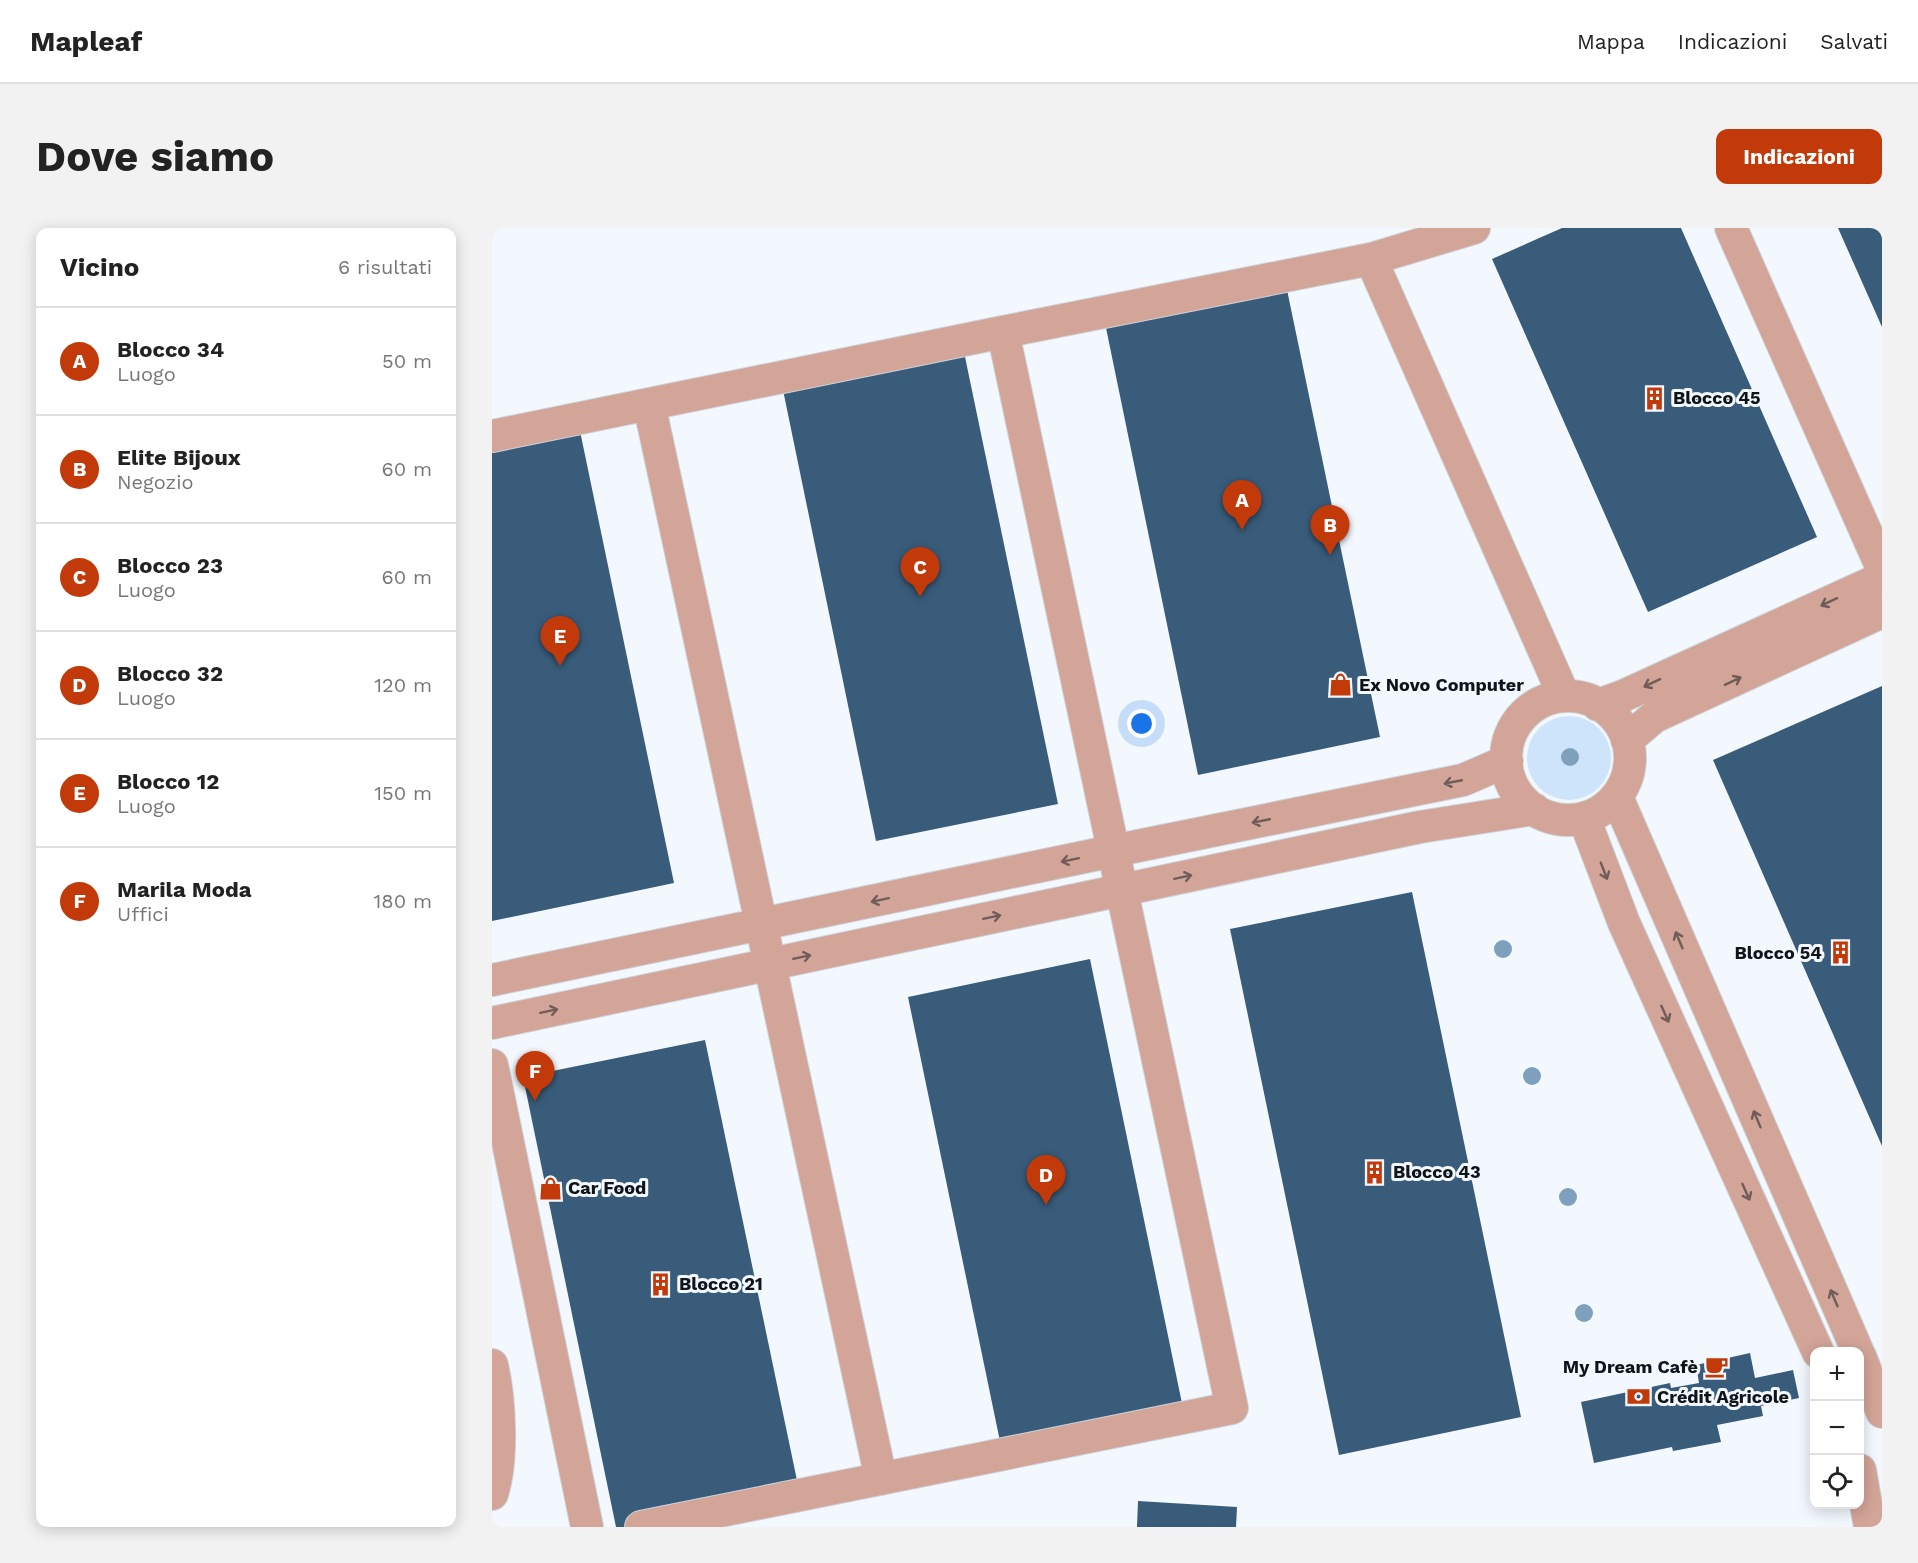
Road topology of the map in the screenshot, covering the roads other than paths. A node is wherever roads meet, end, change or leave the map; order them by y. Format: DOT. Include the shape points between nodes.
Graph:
graph roads {
  1 [pos="1474,228"];
  2 [pos="1731,228"];
  3 [pos="1371,260"];
  4 [pos="1003,332"];
  5 [pos="649,404"];
  6 [pos="492,436"];
  7 [pos="1882,568"];
  8 [pos="1882,578"];
  9 [pos="1882,612"];
  10 [pos="1564,696"];
  11 [pos="1598,705"];
  12 [pos="1627,740"];
  13 [pos="1507,761"];
  14 [pos="1617,797"];
  15 [pos="1534,810"];
  16 [pos="1584,819"];
  17 [pos="1113,851"];
  18 [pos="1122,890"];
  19 [pos="761,924"];
  20 [pos="770,964"];
  21 [pos="492,980"];
  22 [pos="492,1023"];
  23 [pos="492,1065"];
  24 [pos="1816,1347"];
  25 [pos="1856,1347"];
  26 [pos="492,1365"];
  27 [pos="1864,1367"];
  28 [pos="1882,1412"];
  29 [pos="880,1479"];
  30 [pos="1864,1493"];
  31 [pos="492,1494"];
  32 [pos="587,1527"];
  33 [pos="641,1527"];
  34 [pos="1870,1527"];
  1 -- 3 [label="lane"];
  2 -- 7 [label="lane"];
  3 -- 4 [label="lane"];
  3 -- 10 [label="lane"];
  4 -- 5 [label="lane"];
  4 -- 17 [label="lane"];
  5 -- 6 [label="lane"];
  5 -- 19 [label="lane"];
  8 -- 11 [label="lane, one-way"];
  12 -- 9 [label="lane, one-way" via="1654,717"];
  10 -- 11 [label="lane" via="1585,698"];
  10 -- 13 [label="lane" via="1543,701 1526,713 1513,729"];
  11 -- 12 [label="lane" via="1618,722"];
  12 -- 14 [label="lane" via="1627,779"];
  13 -- 15 [label="lane" via="1515,790"];
  13 -- 17 [label="lane, one-way" via="1463,780"];
  14 -- 16 [label="lane"];
  25 -- 14 [label="lane, one-way"];
  15 -- 16 [label="lane" via="1564,820"];
  18 -- 15 [label="lane, one-way" via="1420,826"];
  16 -- 24 [label="lane, one-way" via="1624,923"];
  17 -- 18 [label="lane"];
  17 -- 19 [label="lane, one-way"];
  20 -- 18 [label="lane, one-way"];
  18 -- 29 [label="lane" via="1232,1408"];
  19 -- 20 [label="lane"];
  19 -- 21 [label="lane"];
  22 -- 20 [label="lane, one-way"];
  20 -- 29 [label="lane"];
  23 -- 32 [label="lane"];
  26 -- 31 [label="lane" via="499,1441"];
  27 -- 28 [label="lane"];
  29 -- 33 [label="lane"];
  30 -- 34 [label="lane"];
}
